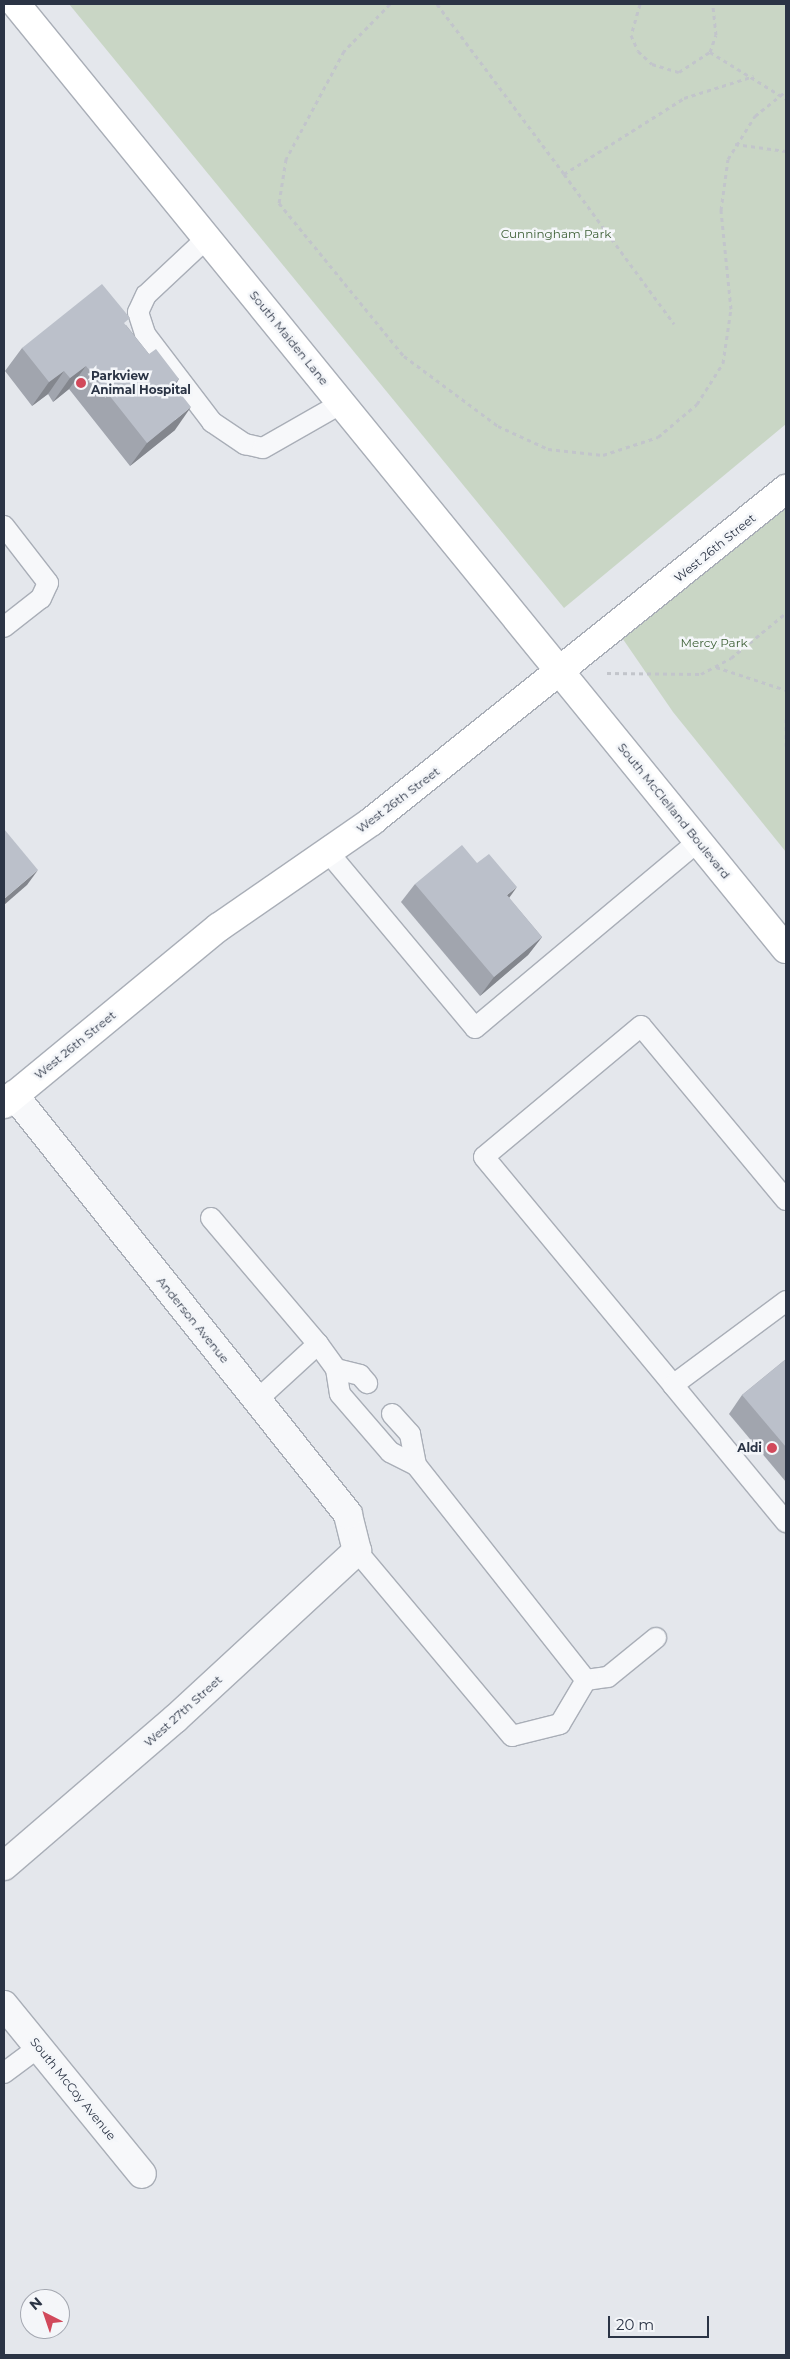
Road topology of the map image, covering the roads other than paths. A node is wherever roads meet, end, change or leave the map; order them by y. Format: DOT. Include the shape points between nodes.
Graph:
graph roads {
  1 [pos="16,4"];
  2 [pos="207,238"];
  3 [pos="342,403"];
  4 [pos="786,489"];
  5 [pos="4,526"];
  6 [pos="4,627"];
  7 [pos="562,672"];
  8 [pos="699,841"];
  9 [pos="328,852"];
  10 [pos="786,949"];
  11 [pos="9,1100"];
  12 [pos="786,1200"];
  13 [pos="211,1218"];
  14 [pos="786,1301"];
  15 [pos="318,1344"];
  16 [pos="336,1369"];
  17 [pos="367,1383"];
  18 [pos="672,1385"];
  19 [pos="257,1400"];
  20 [pos="392,1414"];
  21 [pos="416,1465"];
  22 [pos="786,1522"];
  23 [pos="356,1551"];
  24 [pos="656,1638"];
  25 [pos="586,1680"];
  26 [pos="4,1866"];
  27 [pos="4,2005"];
  28 [pos="38,2047"];
  29 [pos="4,2073"];
  30 [pos="142,2174"];
  1 -- 2 [label="main road, South Maiden Lane"];
  2 -- 3 [label="main road, South Maiden Lane"];
  2 -- 3 [label="lane" via="146,295 138,312 145,334 212,422 244,444 263,448"];
  3 -- 7 [label="main road, South Maiden Lane"];
  4 -- 7 [label="main road, West 26th Street"];
  5 -- 6 [label="lane" via="48,583 41,598"];
  7 -- 8 [label="main road, South McClelland Boulevard"];
  7 -- 9 [label="main road, West 26th Street"];
  8 -- 9 [label="lane" via="475,1028"];
  8 -- 10 [label="main road, South McClelland Boulevard"];
  9 -- 11 [label="main road, West 26th Street" via="219,926"];
  11 -- 19 [label="street, Anderson Avenue"];
  12 -- 18 [label="lane" via="641,1026 484,1157"];
  13 -- 15 [label="lane"];
  14 -- 18 [label="lane"];
  15 -- 16 [label="lane"];
  15 -- 19 [label="lane"];
  16 -- 17 [label="lane" via="360,1375"];
  16 -- 21 [label="lane" via="340,1394 390,1452"];
  18 -- 22 [label="lane"];
  19 -- 23 [label="street, Anderson Avenue" via="348,1514"];
  20 -- 21 [label="lane" via="410,1434"];
  21 -- 25 [label="lane"];
  23 -- 25 [label="lane" via="512,1736 560,1724"];
  23 -- 26 [label="street, West 27th Street" via="175,1719"];
  24 -- 25 [label="lane" via="608,1677"];
  27 -- 28 [label="street, South McCoy Avenue"];
  28 -- 29 [label="lane"];
  28 -- 30 [label="street, South McCoy Avenue"];
}
